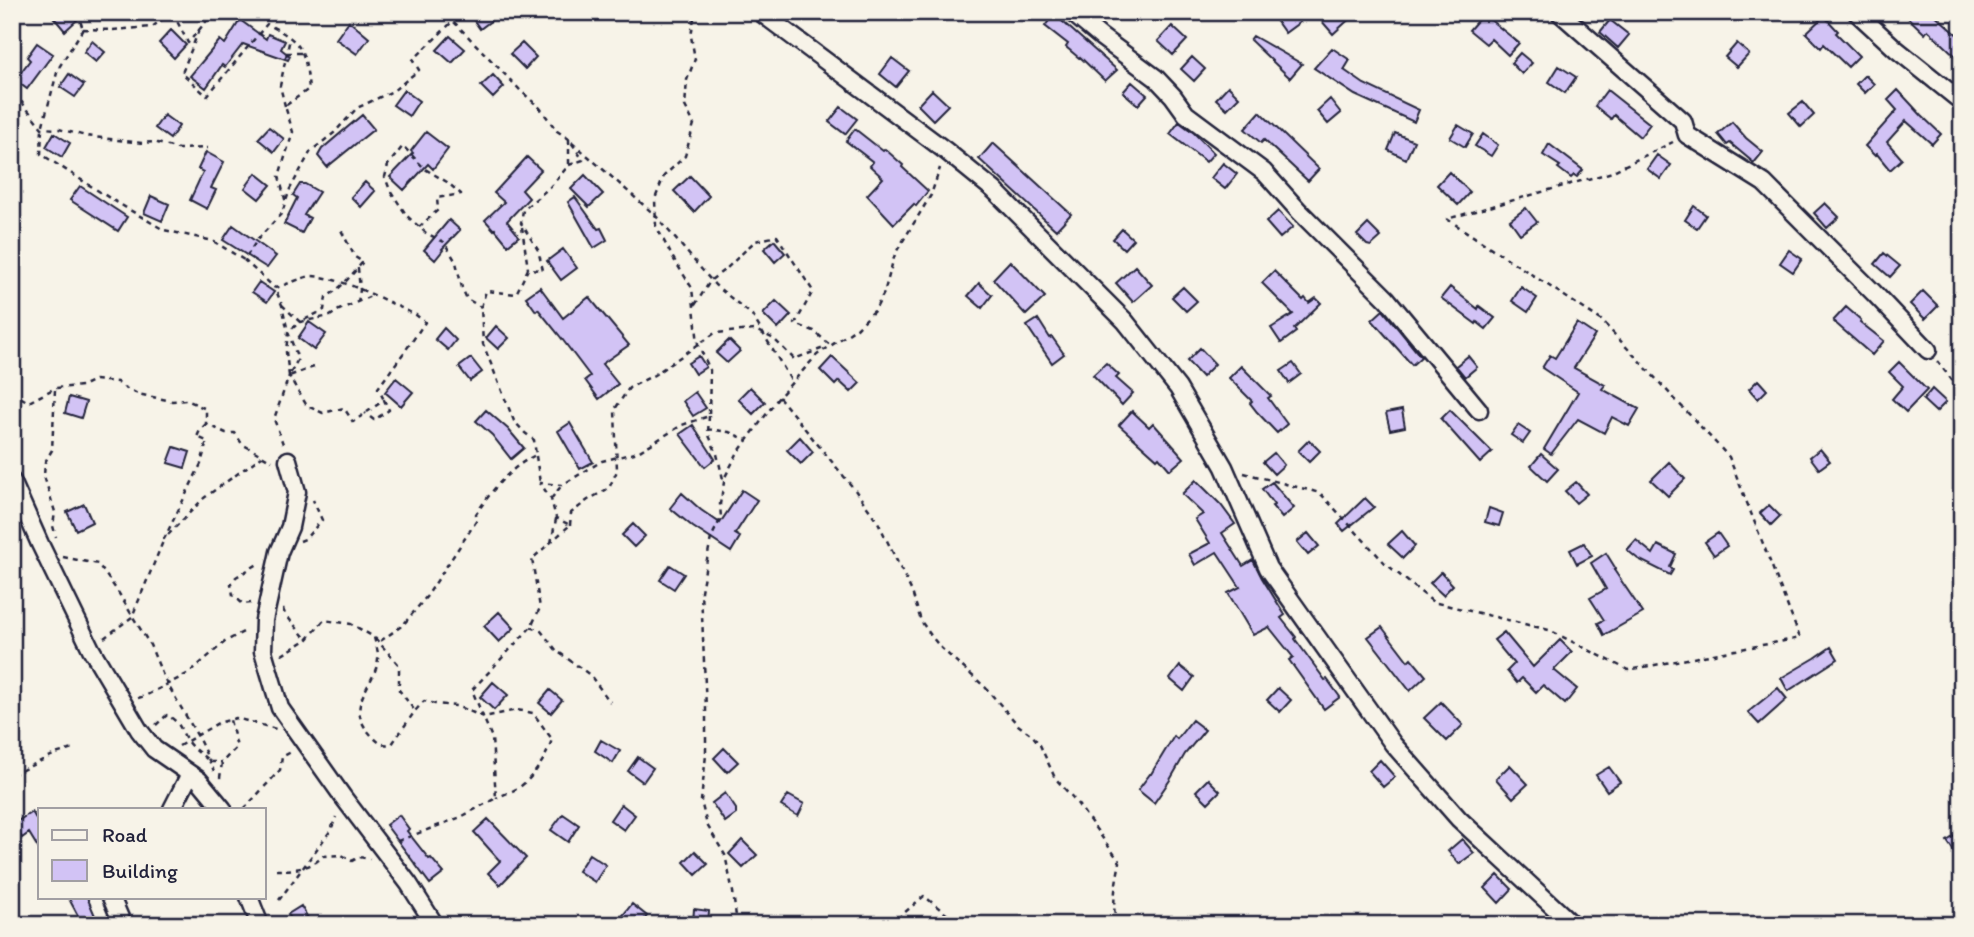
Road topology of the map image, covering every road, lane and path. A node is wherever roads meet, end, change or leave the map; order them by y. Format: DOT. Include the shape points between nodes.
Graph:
graph roads {
  1 [pos="76,12"];
  2 [pos="202,12"];
  3 [pos="695,12"];
  4 [pos="760,12"];
  5 [pos="1071,12"];
  6 [pos="1559,12"];
  7 [pos="1856,12"];
  8 [pos="165,14"];
  9 [pos="83,29"];
  10 [pos="199,30"];
  11 [pos="290,36"];
  12 [pos="286,53"];
  13 [pos="303,53"];
  14 [pos="12,84"];
  15 [pos="1962,102"];
  16 [pos="285,106"];
  17 [pos="42,128"];
  18 [pos="1687,135"];
  19 [pos="569,139"];
  20 [pos="208,148"];
  21 [pos="946,151"];
  22 [pos="569,165"];
  23 [pos="286,203"];
  24 [pos="656,216"];
  25 [pos="521,223"];
  26 [pos="419,227"];
  27 [pos="340,228"];
  28 [pos="244,260"];
  29 [pos="358,268"];
  30 [pos="528,269"];
  31 [pos="711,280"];
  32 [pos="343,284"];
  33 [pos="275,288"];
  34 [pos="360,290"];
  35 [pos="372,296"];
  36 [pos="358,302"];
  37 [pos="282,305"];
  38 [pos="695,305"];
  39 [pos="481,307"];
  40 [pos="300,322"];
  41 [pos="288,332"];
  42 [pos="762,333"];
  43 [pos="698,344"];
  44 [pos="831,346"];
  45 [pos="1928,350"];
  46 [pos="314,367"];
  47 [pos="289,376"];
  48 [pos="792,382"];
  49 [pos="55,388"];
  50 [pos="12,393"];
  51 [pos="1962,393"];
  52 [pos="779,397"];
  53 [pos="384,400"];
  54 [pos="1479,410"];
  55 [pos="365,413"];
  56 [pos="709,416"];
  57 [pos="206,424"];
  58 [pos="707,429"];
  59 [pos="747,440"];
  60 [pos="536,455"];
  61 [pos="262,456"];
  62 [pos="618,458"];
  63 [pos="289,465"];
  64 [pos="1224,467"];
  65 [pos="12,481"];
  66 [pos="540,483"];
  67 [pos="562,485"];
  68 [pos="724,485"];
  69 [pos="311,495"];
  70 [pos="551,499"];
  71 [pos="556,518"];
  72 [pos="570,525"];
  73 [pos="164,539"];
  74 [pos="551,543"];
  75 [pos="59,547"];
  76 [pos="279,552"];
  77 [pos="52,568"];
  78 [pos="269,601"];
  79 [pos="132,617"];
  80 [pos="17,618"];
  81 [pos="264,620"];
  82 [pos="12,622"];
  83 [pos="531,627"];
  84 [pos="374,636"];
  85 [pos="307,640"];
  86 [pos="379,642"];
  87 [pos="90,649"];
  88 [pos="267,663"];
  89 [pos="168,685"];
  90 [pos="122,701"];
  91 [pos="610,702"];
  92 [pos="415,711"];
  93 [pos="484,717"];
  94 [pos="230,720"];
  95 [pos="275,732"];
  96 [pos="197,735"];
  97 [pos="145,737"];
  98 [pos="187,741"];
  99 [pos="306,744"];
  100 [pos="73,749"];
  101 [pos="167,759"];
  102 [pos="210,762"];
  103 [pos="222,762"];
  104 [pos="190,774"];
  105 [pos="12,775"];
  106 [pos="343,797"];
  107 [pos="496,799"];
  108 [pos="173,808"];
  109 [pos="222,808"];
  110 [pos="245,808"];
  111 [pos="384,852"];
  112 [pos="304,867"];
  113 [pos="276,870"];
  114 [pos="111,898"];
  115 [pos="249,898"];
  116 [pos="279,900"];
  117 [pos="123,925"];
  118 [pos="260,925"];
  119 [pos="435,925"];
  120 [pos="737,925"];
  121 [pos="890,925"];
  122 [pos="960,925"];
  123 [pos="1117,925"];
  124 [pos="1573,925"];
  1 -- 9 [label="path"];
  2 -- 10 [label="path" via="209,18"];
  3 -- 24 [label="path" via="691,36 695,59 685,106 694,124 685,156 664,176 655,199"];
  4 -- 21 [label="street"];
  5 -- 54 [label="street" via="1156,78 1186,114 1265,172 1387,299"];
  6 -- 18 [label="street" via="1683,121"];
  7 -- 15 [label="street"];
  8 -- 9 [label="path" via="152,27"];
  8 -- 10 [label="path" via="177,21 188,43"];
  9 -- 17 [label="path" via="58,69"];
  10 -- 11 [label="path" via="183,73 207,96 267,24"];
  11 -- 12 [label="path"];
  11 -- 13 [label="path"];
  12 -- 13 [label="path"];
  12 -- 16 [label="path" via="280,86"];
  13 -- 16 [label="path" via="309,89"];
  14 -- 17 [label="path"];
  16 -- 23 [label="path" via="293,132 279,176"];
  17 -- 20 [label="path" via="178,149"];
  17 -- 28 [label="path" via="41,155 164,230 213,241"];
  18 -- 45 [label="street" via="1764,183"];
  18 -- 64 [label="path" via="1609,173 1447,219 1601,320 1728,457 1800,638 1628,670 1549,630 1433,602 1385,564 1320,493"];
  19 -- 22 [label="path"];
  19 -- 22 [label="path" via="583,160"];
  19 -- 23 [label="path" via="453,21 413,60 419,70 393,91 357,108 311,151"];
  19 -- 24 [label="path"];
  21 -- 44 [label="path" via="931,195 895,254 875,310"];
  21 -- 64 [label="street" via="994,190 1125,321 1178,388"];
  22 -- 25 [label="path" via="523,210"];
  23 -- 28 [label="path"];
  24 -- 31 [label="path"];
  24 -- 38 [label="path" via="656,226 692,288"];
  25 -- 30 [label="path"];
  25 -- 30 [label="path" via="538,250 543,270"];
  26 -- 26 [label="path" via="407,216 385,177 403,146 425,169 461,194 437,198 438,210"];
  26 -- 39 [label="path" via="444,242 456,262 467,299"];
  27 -- 29 [label="path" via="355,257 363,262"];
  28 -- 33 [label="path"];
  29 -- 32 [label="path"];
  29 -- 34 [label="path"];
  30 -- 39 [label="path" via="516,295 486,291"];
  31 -- 38 [label="path"];
  31 -- 42 [label="path" via="752,315"];
  31 -- 44 [label="path" via="755,241 777,236 813,291 795,324 814,331"];
  32 -- 33 [label="path" via="309,276"];
  32 -- 34 [label="path"];
  32 -- 40 [label="path" via="326,297 324,310"];
  33 -- 37 [label="path"];
  34 -- 35 [label="path"];
  34 -- 36 [label="path"];
  35 -- 36 [label="path"];
  35 -- 53 [label="path" via="425,321 378,388"];
  36 -- 40 [label="path" via="330,316"];
  37 -- 40 [label="path"];
  37 -- 41 [label="path"];
  38 -- 43 [label="path"];
  39 -- 60 [label="path" via="483,344 494,374 514,421 534,440"];
  40 -- 41 [label="path"];
  41 -- 47 [label="path"];
  41 -- 47 [label="path" via="298,359"];
  42 -- 43 [label="path" via="715,333"];
  42 -- 44 [label="path" via="793,359"];
  42 -- 48 [label="path"];
  43 -- 56 [label="path" via="710,370"];
  43 -- 62 [label="path" via="629,388 615,409"];
  44 -- 48 [label="path"];
  45 -- 51 [label="path"];
  46 -- 47 [label="path"];
  47 -- 55 [label="path" via="307,406 323,413 344,408 352,422"];
  47 -- 63 [label="path" via="274,419"];
  48 -- 52 [label="path"];
  49 -- 50 [label="path" via="29,402"];
  49 -- 57 [label="path" via="95,380 117,382 138,394 187,400 206,409"];
  49 -- 75 [label="path" via="52,450 44,476"];
  52 -- 59 [label="path"];
  52 -- 123 [label="path" via="878,522 921,621 940,648 1032,735 1055,778 1120,862"];
  53 -- 55 [label="path"];
  53 -- 55 [label="path" via="389,410 374,420"];
  56 -- 58 [label="path"];
  56 -- 62 [label="path" via="682,425 638,453"];
  57 -- 61 [label="path" via="235,433 242,444"];
  57 -- 73 [label="path" via="197,437 207,441 201,464"];
  58 -- 59 [label="path"];
  58 -- 68 [label="path"];
  59 -- 68 [label="path"];
  60 -- 66 [label="path"];
  60 -- 86 [label="path" via="487,496 477,520 427,596 402,625"];
  61 -- 63 [label="path"];
  61 -- 73 [label="path" via="204,498"];
  62 -- 67 [label="path" via="602,461"];
  62 -- 72 [label="path" via="609,488 571,513"];
  63 -- 76 [label="street" via="297,492"];
  64 -- 124 [label="street" via="1268,568 1393,744 1459,819"];
  65 -- 77 [label="street"];
  66 -- 67 [label="path"];
  66 -- 70 [label="path"];
  67 -- 70 [label="path"];
  68 -- 120 [label="path" via="721,518 711,538 701,591 706,755 701,800 706,825 725,855"];
  69 -- 76 [label="path" via="322,520 305,540"];
  70 -- 71 [label="path"];
  71 -- 72 [label="path"];
  71 -- 74 [label="path"];
  72 -- 74 [label="path"];
  73 -- 79 [label="path"];
  74 -- 83 [label="path" via="532,559 540,608"];
  76 -- 78 [label="street"];
  76 -- 78 [label="path" via="268,562 246,570 232,584 233,595 243,604"];
  77 -- 79 [label="path" via="62,556 98,565"];
  77 -- 87 [label="street"];
  78 -- 81 [label="street"];
  78 -- 85 [label="path" via="279,600"];
  79 -- 87 [label="path"];
  79 -- 89 [label="path"];
  80 -- 82 [label="path"];
  81 -- 88 [label="street"];
  81 -- 89 [label="path" via="226,641"];
  83 -- 91 [label="path" via="590,675"];
  83 -- 93 [label="path" via="472,690"];
  84 -- 85 [label="path" via="351,624 324,620"];
  84 -- 86 [label="path"];
  84 -- 92 [label="path" via="378,658 360,699 360,715 369,733 379,743 392,744"];
  85 -- 88 [label="path"];
  86 -- 92 [label="path" via="399,665 399,690"];
  87 -- 90 [label="street"];
  88 -- 99 [label="street" via="280,708"];
  89 -- 90 [label="path"];
  89 -- 96 [label="path"];
  90 -- 97 [label="street"];
  92 -- 93 [label="path" via="424,701"];
  93 -- 107 [label="path" via="492,738"];
  93 -- 107 [label="path" via="517,710 533,713 552,739 541,763 521,786"];
  94 -- 95 [label="path"];
  94 -- 96 [label="path"];
  94 -- 103 [label="path" via="237,747"];
  96 -- 98 [label="path"];
  96 -- 102 [label="path"];
  97 -- 98 [label="path" via="167,715 182,728"];
  97 -- 101 [label="street"];
  98 -- 101 [label="path"];
  98 -- 102 [label="path"];
  99 -- 106 [label="street"];
  99 -- 110 [label="path" via="282,757 281,770"];
  100 -- 105 [label="path"];
  101 -- 104 [label="street"];
  102 -- 103 [label="path"];
  102 -- 103 [label="path" via="220,782"];
  104 -- 108 [label="street"];
  104 -- 109 [label="street"];
  106 -- 111 [label="street"];
  106 -- 112 [label="path" via="331,830"];
  107 -- 111 [label="path"];
  111 -- 112 [label="path" via="352,861 342,855 324,856"];
  111 -- 119 [label="street"];
  112 -- 113 [label="path"];
  112 -- 116 [label="path"];
  114 -- 117 [label="street"];
  115 -- 118 [label="street"];
  121 -- 122 [label="path" via="923,896"];
}
